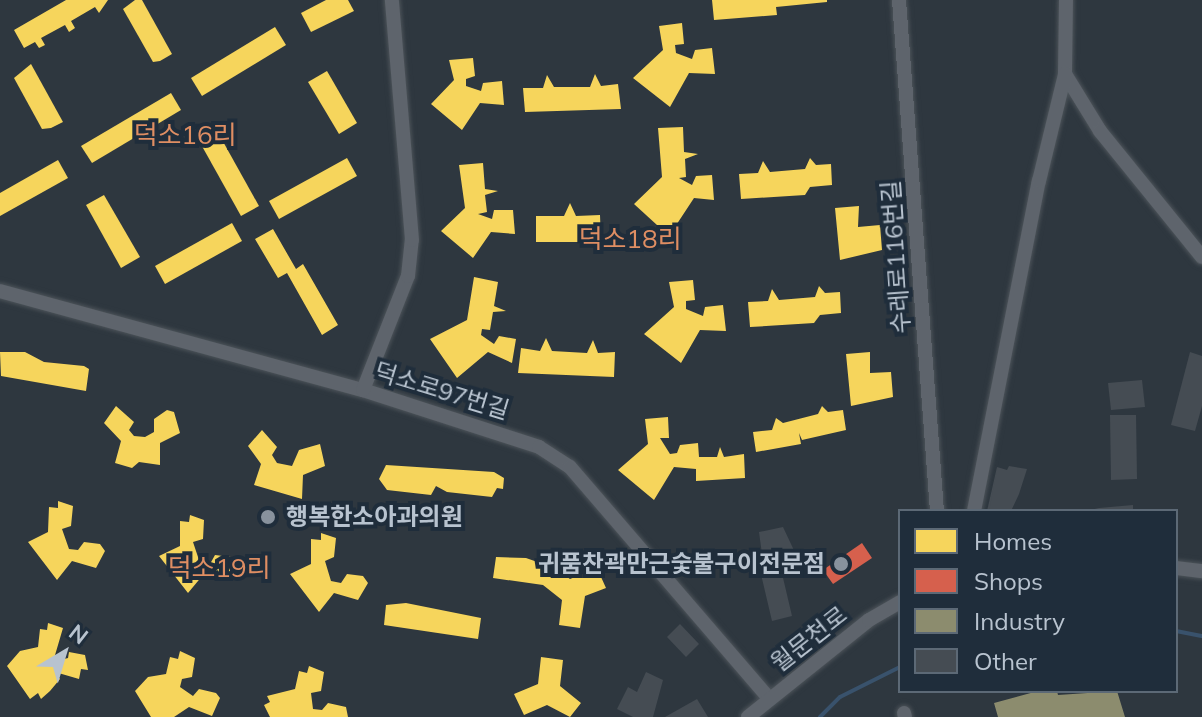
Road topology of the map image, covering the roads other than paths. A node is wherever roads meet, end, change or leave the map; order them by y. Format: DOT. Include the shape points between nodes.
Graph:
graph roads {
  1 [pos="392,0"];
  2 [pos="899,0"];
  3 [pos="1066,0"];
  4 [pos="1065,74"];
  5 [pos="1202,257"];
  6 [pos="0,291"];
  7 [pos="363,390"];
  8 [pos="937,509"];
  9 [pos="974,509"];
  10 [pos="1178,568"];
  11 [pos="1202,571"];
  12 [pos="898,603"];
  13 [pos="769,698"];
  14 [pos="748,717"];
  1 -- 7 [label="street" via="412,240 408,276"];
  2 -- 8 [label="street, 수레로116번길"];
  3 -- 4 [label="street"];
  4 -- 5 [label="street" via="1100,131"];
  4 -- 9 [label="street"];
  6 -- 7 [label="street, 덕소로97번길"];
  7 -- 13 [label="street, 덕소로97번길" via="509,434 570,467"];
  10 -- 11 [label="street"];
  12 -- 13 [label="street, 월문천로"];
  13 -- 14 [label="street, 월문천로"];
}
